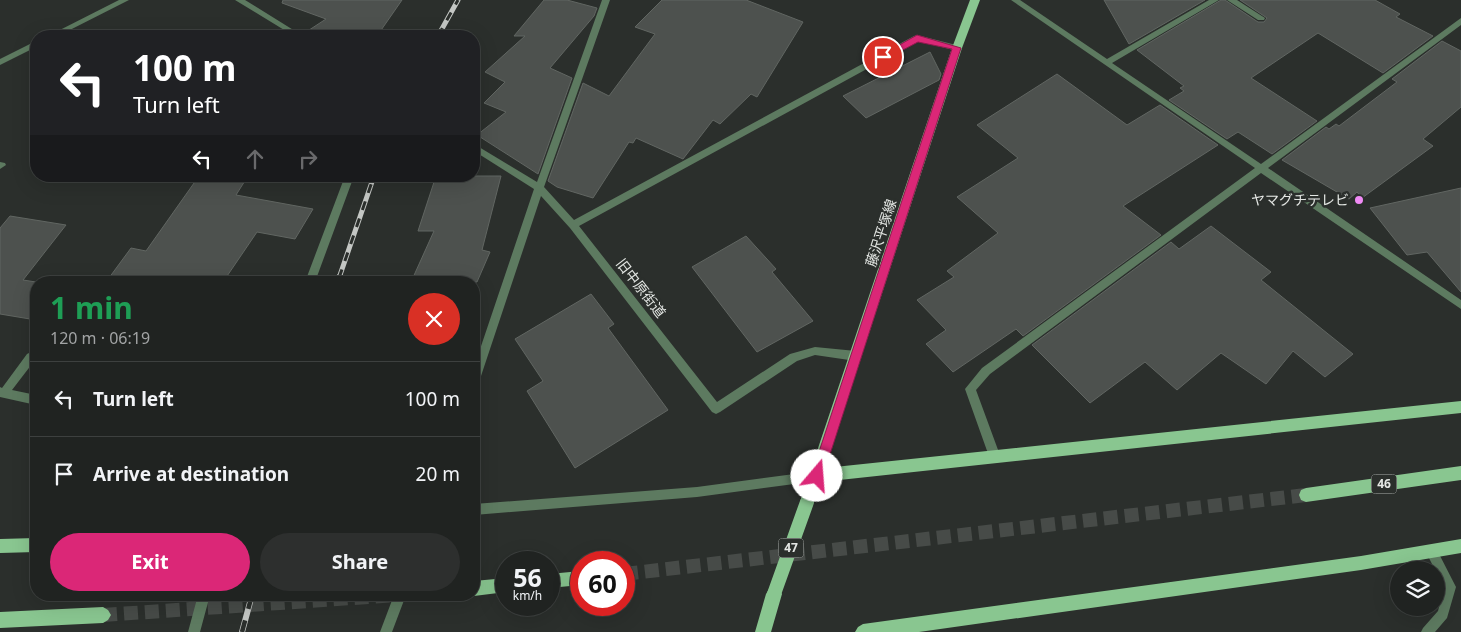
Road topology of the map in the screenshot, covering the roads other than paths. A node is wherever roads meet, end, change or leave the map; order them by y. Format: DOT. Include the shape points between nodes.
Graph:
graph roads {
  1 [pos="125,0"];
  2 [pos="239,0"];
  3 [pos="606,0"];
  4 [pos="975,0"];
  5 [pos="1015,0"];
  6 [pos="1215,0"];
  7 [pos="1231,0"];
  8 [pos="1261,18"];
  9 [pos="1461,21"];
  10 [pos="64,30"];
  11 [pos="289,30"];
  12 [pos="30,47"];
  13 [pos="957,48"];
  14 [pos="0,62"];
  15 [pos="1107,62"];
  16 [pos="480,151"];
  17 [pos="1261,167"];
  18 [pos="348,182"];
  19 [pos="539,188"];
  20 [pos="573,225"];
  21 [pos="312,276"];
  22 [pos="1461,305"];
  23 [pos="856,356"];
  24 [pos="30,358"];
  25 [pos="480,364"];
  26 [pos="2,393"];
  27 [pos="30,399"];
  28 [pos="1461,407"];
  29 [pos="995,458"];
  30 [pos="1461,473"];
  31 [pos="817,476"];
  32 [pos="1306,495"];
  33 [pos="480,510"];
  34 [pos="30,545"];
  35 [pos="0,546"];
  36 [pos="1461,546"];
  37 [pos="1432,552"];
  38 [pos="495,586"];
  39 [pos="480,587"];
  40 [pos="202,601"];
  41 [pos="398,601"];
  42 [pos="103,615"];
  43 [pos="0,620"];
  44 [pos="896,630"];
  45 [pos="194,632"];
  46 [pos="386,632"];
  47 [pos="763,632"];
  48 [pos="863,632"];
  49 [pos="1427,632"];
  1 -- 10 [label="street"];
  2 -- 11 [label="street"];
  3 -- 19 [label="street"];
  4 -- 13 [label="main road, 藤沢平塚線 / 47"];
  5 -- 15 [label="street"];
  6 -- 15 [label="street"];
  7 -- 8 [label="street"];
  9 -- 17 [label="street"];
  12 -- 14 [label="street"];
  13 -- 20 [label="street" via="917,38"];
  13 -- 23 [label="main road, 藤沢平塚線 / 47"];
  15 -- 17 [label="street"];
  16 -- 19 [label="street, 旧中原街道"];
  17 -- 22 [label="street"];
  17 -- 29 [label="street" via="986,371 970,389"];
  18 -- 21 [label="street"];
  19 -- 20 [label="street, 旧中原街道"];
  19 -- 25 [label="street"];
  20 -- 23 [label="street, 旧中原街道" via="716,409 794,357 815,350"];
  23 -- 31 [label="main road, 藤沢平塚線 / 47"];
  24 -- 26 [label="street"];
  26 -- 27 [label="street"];
  28 -- 29 [label="main road"];
  29 -- 31 [label="main road"];
  30 -- 32 [label="main road, 46"];
  31 -- 33 [label="street" via="697,492"];
  31 -- 47 [label="main road, 47, bridge"];
  34 -- 35 [label="main road"];
  36 -- 37 [label="main road"];
  37 -- 44 [label="main road"];
  37 -- 49 [label="street" via="1450,588 1443,614"];
  38 -- 39 [label="main road"];
  40 -- 45 [label="street"];
  41 -- 46 [label="street"];
  42 -- 43 [label="main road"];
  44 -- 48 [label="main road"];
}
